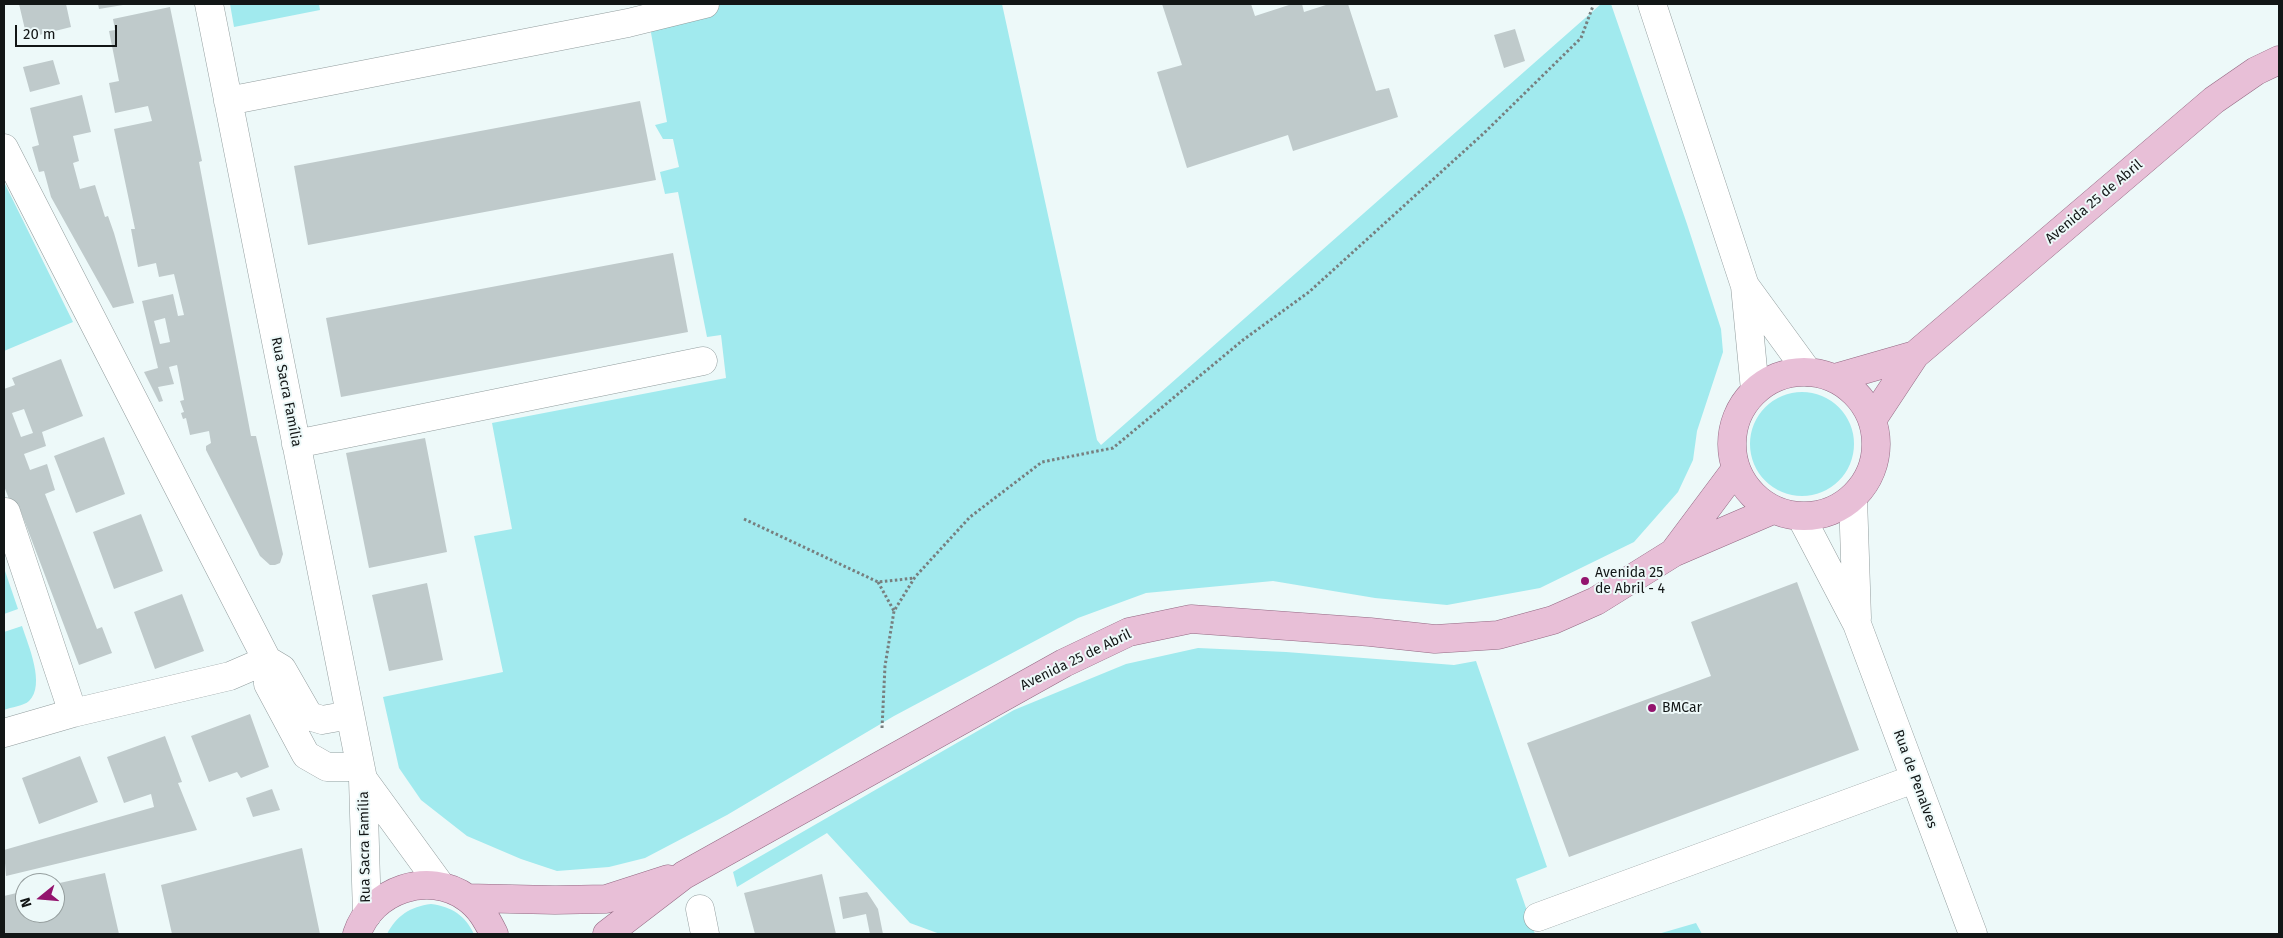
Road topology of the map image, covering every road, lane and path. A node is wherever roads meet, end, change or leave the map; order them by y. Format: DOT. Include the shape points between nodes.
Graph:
graph roads {
  1 [pos="210,4"];
  2 [pos="705,4"];
  3 [pos="1652,4"];
  4 [pos="1592,6"];
  5 [pos="2279,60"];
  6 [pos="228,100"];
  7 [pos="4,148"];
  8 [pos="1745,286"];
  9 [pos="1915,355"];
  10 [pos="703,361"];
  11 [pos="1808,372"];
  12 [pos="1835,378"];
  13 [pos="1755,390"];
  14 [pos="1872,420"];
  15 [pos="296,444"];
  16 [pos="1736,469"];
  17 [pos="1853,498"];
  18 [pos="1773,510"];
  19 [pos="4,513"];
  20 [pos="1801,517"];
  21 [pos="744,519"];
  22 [pos="1673,553"];
  23 [pos="915,578"];
  24 [pos="878,582"];
  25 [pos="894,611"];
  26 [pos="1858,624"];
  27 [pos="267,660"];
  28 [pos="73,714"];
  29 [pos="350,715"];
  30 [pos="882,730"];
  31 [pos="4,734"];
  32 [pos="362,773"];
  33 [pos="1914,779"];
  34 [pos="684,874"];
  35 [pos="441,886"];
  36 [pos="467,898"];
  37 [pos="1538,917"];
  38 [pos="362,924"];
  39 [pos="494,934"];
  40 [pos="607,934"];
  41 [pos="1973,934"];
  1 -- 6 [label="street, Rua Sacra Família"];
  2 -- 6 [label="street" via="628,23"];
  3 -- 8 [label="street"];
  4 -- 23 [label="path" via="1581,38 1483,134 1309,292 1243,340 1113,448 1042,462 970,517"];
  5 -- 9 [label="main road, Avenida 25 de Abril" via="2256,71 2206,107"];
  6 -- 15 [label="street, Rua Sacra Família"];
  7 -- 27 [label="street"];
  8 -- 11 [label="street"];
  8 -- 13 [label="street"];
  9 -- 12 [label="main road, Avenida 25 de Abril"];
  9 -- 14 [label="main road, Avenida 25 de Abril"];
  10 -- 15 [label="street"];
  11 -- 12 [label="main road, Avenida 25 de Abril"];
  11 -- 13 [label="main road, Avenida 25 de Abril" via="1788,373"];
  12 -- 14 [label="main road, Avenida 25 de Abril" via="1857,396"];
  13 -- 16 [label="main road, Avenida 25 de Abril" via="1742,407 1734,427 1732,448"];
  14 -- 17 [label="main road, Avenida 25 de Abril" via="1877,441 1874,462 1867,482"];
  15 -- 29 [label="street, Rua Sacra Família"];
  16 -- 18 [label="main road, Avenida 25 de Abril" via="1744,486"];
  16 -- 22 [label="main road, Avenida 25 de Abril"];
  17 -- 20 [label="main road, Avenida 25 de Abril" via="1838,509"];
  17 -- 26 [label="street"];
  18 -- 20 [label="main road, Avenida 25 de Abril"];
  18 -- 22 [label="main road, Avenida 25 de Abril"];
  19 -- 28 [label="street"];
  20 -- 26 [label="street"];
  21 -- 24 [label="path"];
  22 -- 34 [label="main road, Avenida 25 de Abril" via="1596,601 1553,620 1498,635 1435,638 1191,619 1129,632 1064,663"];
  23 -- 24 [label="path"];
  23 -- 25 [label="path"];
  24 -- 25 [label="path"];
  25 -- 30 [label="path" via="885,666"];
  26 -- 33 [label="street, Rua de Penalves"];
  27 -- 28 [label="street" via="230,676"];
  27 -- 29 [label="street" via="282,669 309,716 322,720"];
  27 -- 32 [label="street" via="268,684 306,755 327,767"];
  28 -- 31 [label="street"];
  29 -- 32 [label="street, Rua Sacra Família"];
  32 -- 35 [label="street, Rua Sacra Família"];
  32 -- 38 [label="street, Rua Sacra Família"];
  33 -- 37 [label="street"];
  33 -- 41 [label="street, Rua de Penalves"];
  34 -- 36 [label="main road, Avenida 25 de Abril" via="606,899"];
  34 -- 40 [label="main road, Avenida 25 de Abril"];
  35 -- 36 [label="main road, Avenida 25 de Abril"];
  35 -- 38 [label="main road, Avenida 25 de Abril" via="420,885 400,889 381,899"];
  36 -- 39 [label="main road, Avenida 25 de Abril" via="484,914"];
}
